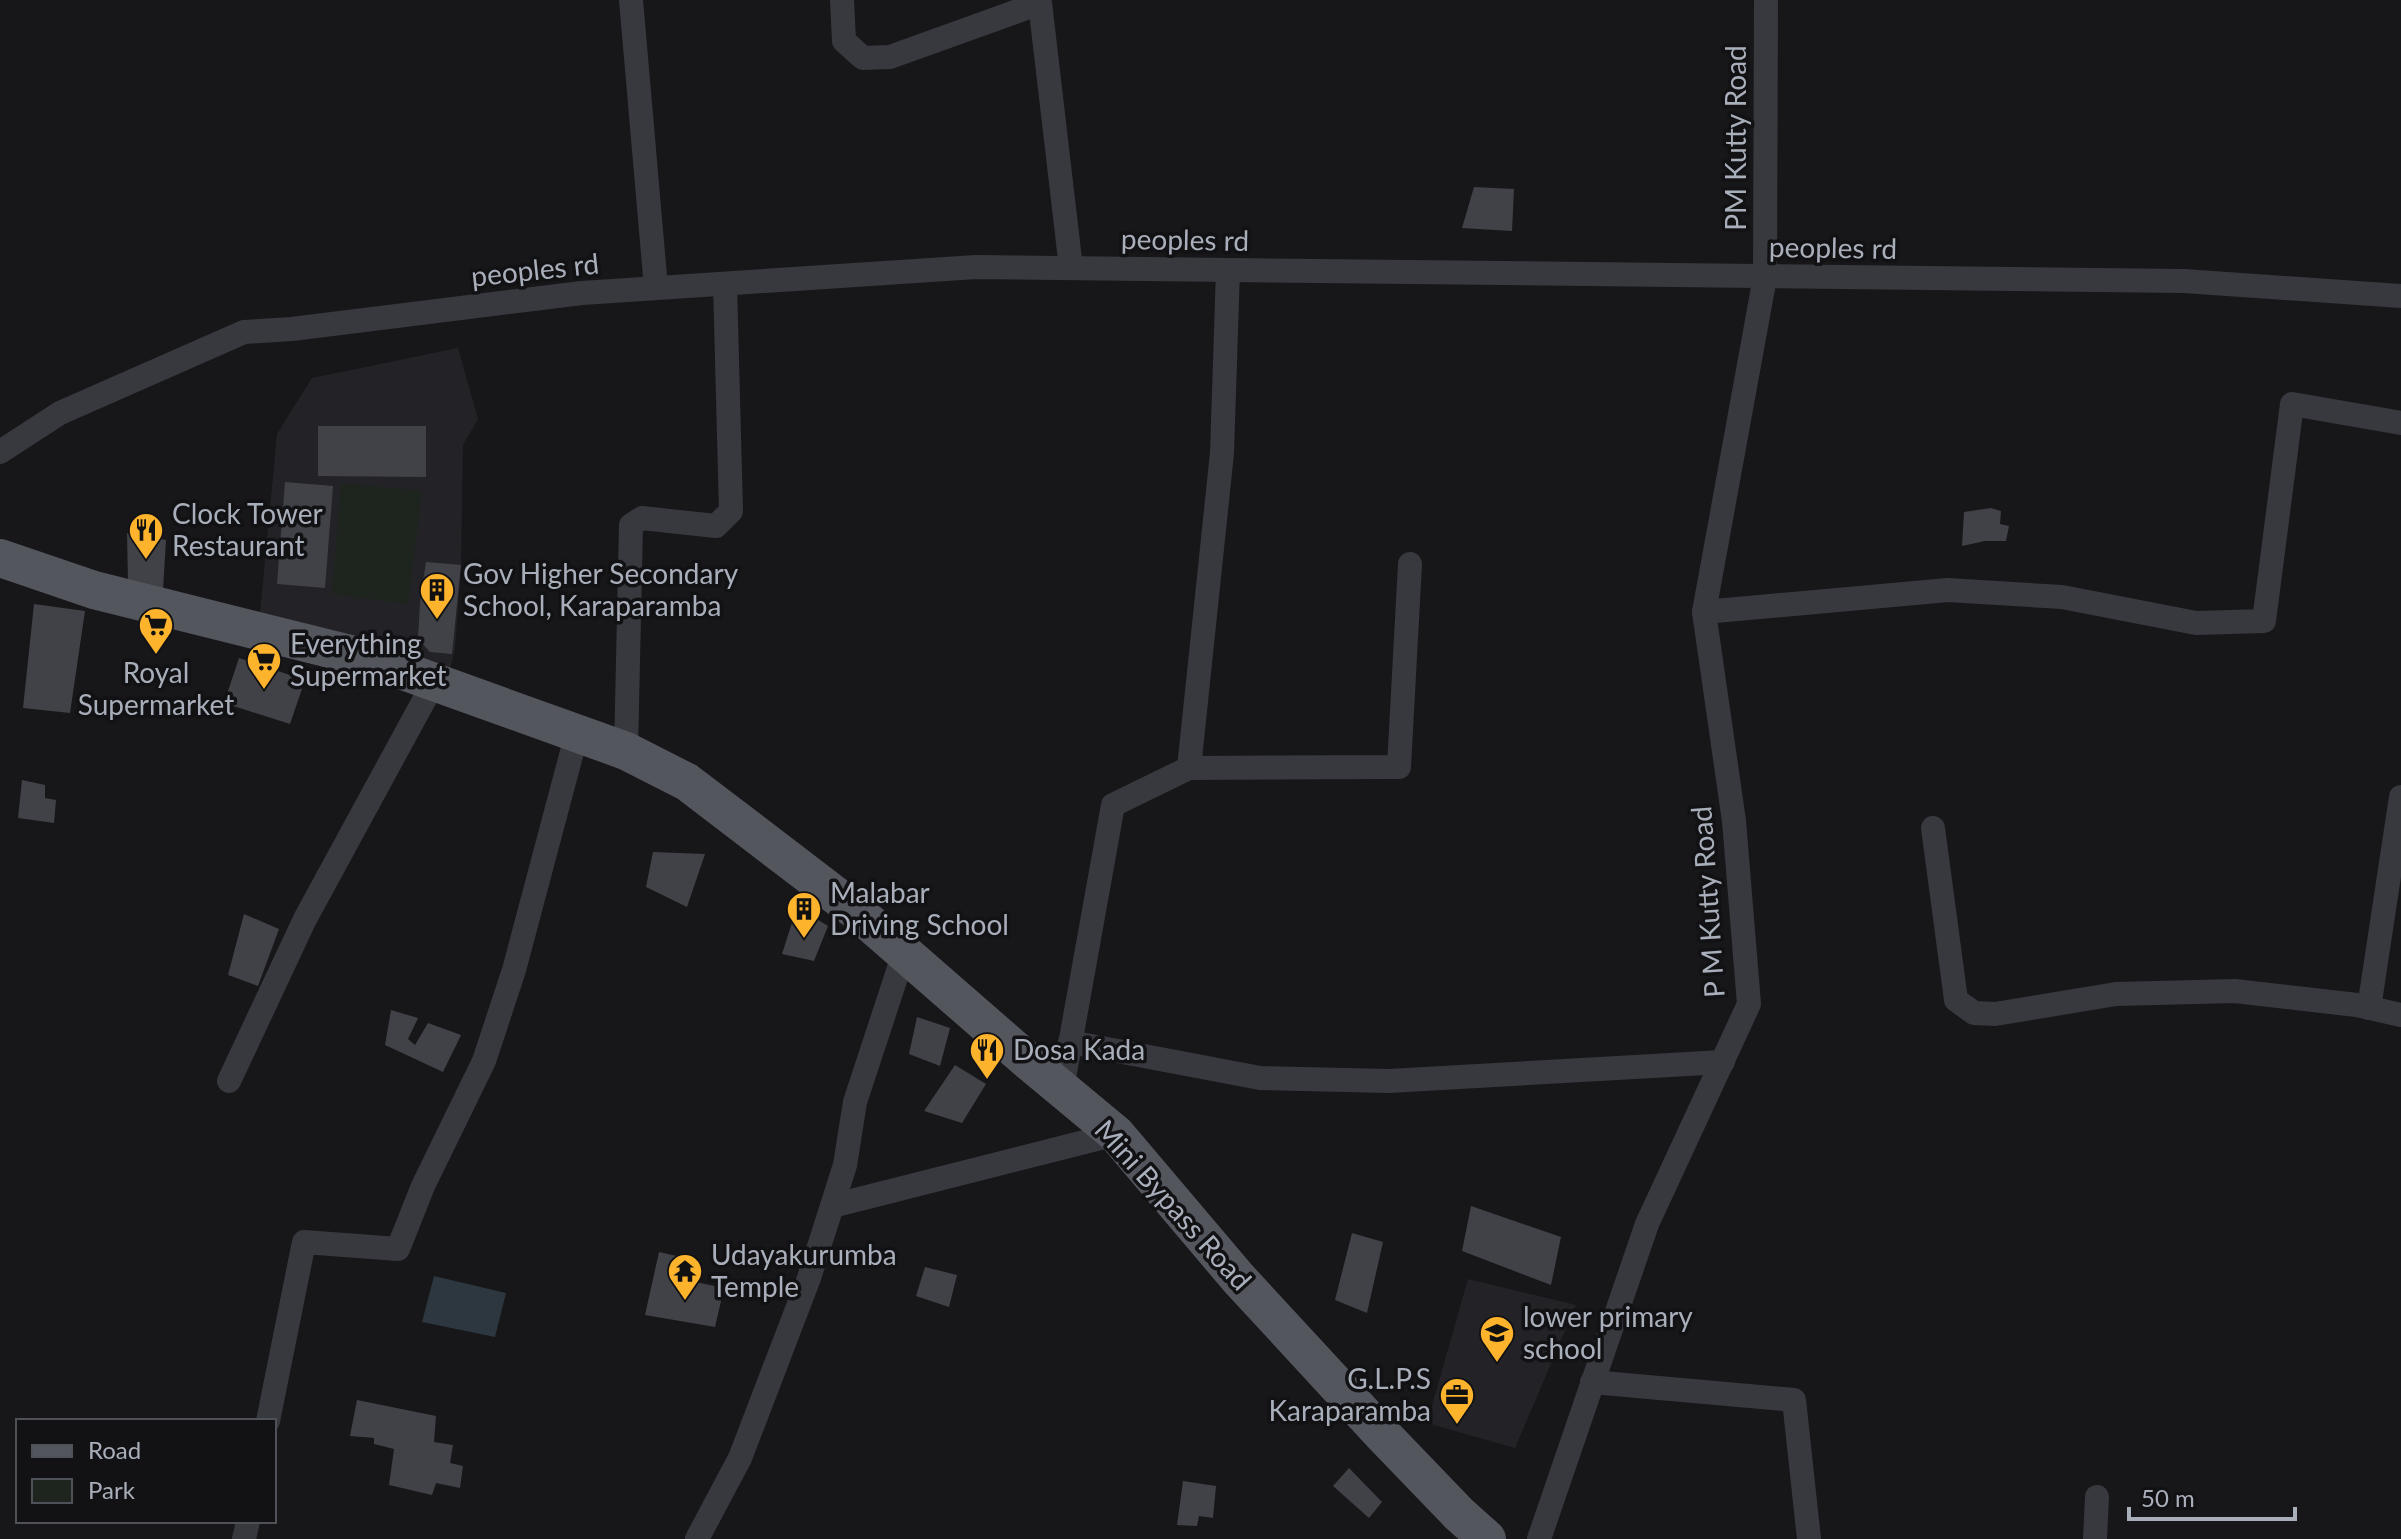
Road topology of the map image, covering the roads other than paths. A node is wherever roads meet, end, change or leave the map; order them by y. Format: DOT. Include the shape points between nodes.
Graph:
graph roads {
  1 [pos="631,0"];
  2 [pos="842,0"];
  3 [pos="1766,0"];
  4 [pos="1071,268"];
  5 [pos="1228,270"];
  6 [pos="1765,277"];
  7 [pos="725,284"];
  8 [pos="656,288"];
  9 [pos="2401,296"];
  10 [pos="2401,423"];
  11 [pos="0,452"];
  12 [pos="0,558"];
  13 [pos="1410,564"];
  14 [pos="1704,612"];
  15 [pos="434,682"];
  16 [pos="577,733"];
  17 [pos="626,751"];
  18 [pos="1189,768"];
  19 [pos="2401,797"];
  20 [pos="1933,828"];
  21 [pos="904,953"];
  22 [pos="2369,1008"];
  23 [pos="2401,1015"];
  24 [pos="1070,1042"];
  25 [pos="1723,1062"];
  26 [pos="229,1081"];
  27 [pos="1062,1089"];
  28 [pos="1116,1134"];
  29 [pos="832,1206"];
  30 [pos="1592,1382"];
  31 [pos="268,1419"];
  32 [pos="2097,1497"];
  33 [pos="1455,1526"];
  34 [pos="697,1539"];
  35 [pos="1487,1539"];
  36 [pos="1539,1539"];
  37 [pos="1809,1539"];
  38 [pos="2095,1539"];
  1 -- 8 [label="street"];
  2 -- 4 [label="street" via="844,41 863,58 890,57 1040,3"];
  3 -- 6 [label="street, PM Kutty Road"];
  4 -- 5 [label="street, peoples rd"];
  4 -- 7 [label="street, peoples rd" via="976,267"];
  5 -- 6 [label="street, peoples rd"];
  5 -- 18 [label="street" via="1222,453"];
  6 -- 9 [label="street, peoples rd" via="2184,281"];
  6 -- 14 [label="street, P M Kutty Road"];
  7 -- 8 [label="street, peoples rd"];
  7 -- 17 [label="street" via="731,511 716,526 642,518 631,525"];
  8 -- 11 [label="street, peoples rd" via="244,332 60,413"];
  10 -- 14 [label="street" via="2292,404 2264,621 2196,623 2062,597 1948,590"];
  12 -- 15 [label="main road, Mini Bypass Road" via="94,590 370,659"];
  13 -- 18 [label="street" via="1399,767"];
  14 -- 25 [label="street, P M Kutty Road" via="1734,821 1749,1004"];
  15 -- 16 [label="main road, Mini Bypass Road"];
  15 -- 26 [label="street" via="305,919"];
  16 -- 17 [label="main road, Mini Bypass Road"];
  16 -- 31 [label="street" via="514,970 484,1061 398,1249 304,1242"];
  17 -- 21 [label="main road, Mini Bypass Road" via="687,782"];
  18 -- 24 [label="street" via="1113,805"];
  19 -- 22 [label="street"];
  20 -- 22 [label="street" via="1956,1000 1974,1013 2116,994 2235,991"];
  21 -- 27 [label="main road, Mini Bypass Road"];
  21 -- 29 [label="street" via="855,1102"];
  22 -- 23 [label="street"];
  24 -- 25 [label="street" via="1260,1078 1389,1081"];
  24 -- 27 [label="street"];
  25 -- 30 [label="street, P M Kutty Road" via="1647,1224"];
  27 -- 28 [label="main road, Mini Bypass Road"];
  28 -- 29 [label="street"];
  28 -- 33 [label="main road, Mini Bypass Road"];
  29 -- 34 [label="street" via="740,1458"];
  30 -- 36 [label="street, P M Kutty Road"];
  30 -- 37 [label="street" via="1794,1400"];
  32 -- 38 [label="street"];
  33 -- 35 [label="main road, Mini Bypass Road"];
}
